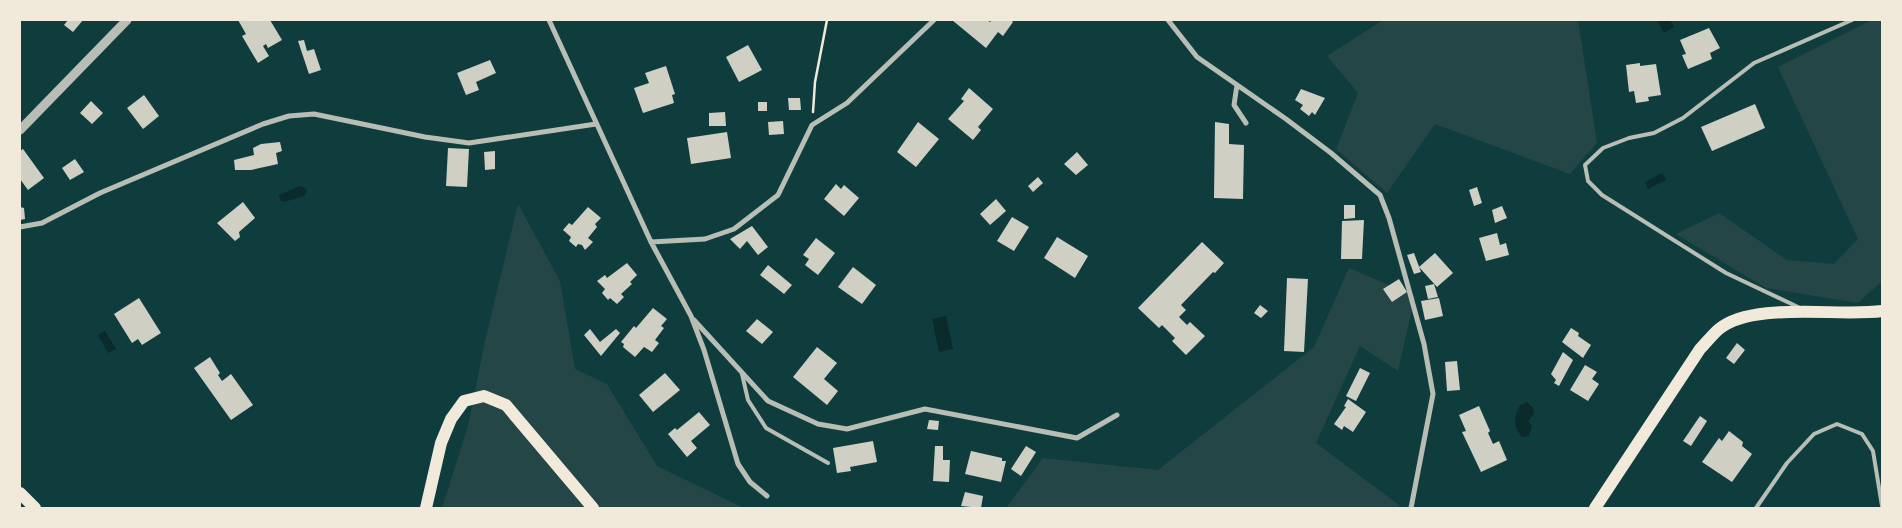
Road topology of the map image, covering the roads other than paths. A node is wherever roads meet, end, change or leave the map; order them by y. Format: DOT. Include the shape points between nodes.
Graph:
graph roads {
  1 [pos="127,20"];
  2 [pos="549,20"];
  3 [pos="934,20"];
  4 [pos="1168,20"];
  5 [pos="1852,20"];
  6 [pos="1237,85"];
  7 [pos="1246,123"];
  8 [pos="596,124"];
  9 [pos="20,130"];
  10 [pos="20,227"];
  11 [pos="651,242"];
  12 [pos="1882,311"];
  13 [pos="1811,313"];
  14 [pos="690,316"];
  15 [pos="742,372"];
  16 [pos="1117,416"];
  17 [pos="828,464"];
  18 [pos="20,493"];
  19 [pos="767,496"];
  20 [pos="1882,506"];
  21 [pos="35,508"];
  22 [pos="426,508"];
  23 [pos="593,508"];
  24 [pos="1411,508"];
  25 [pos="1595,508"];
  26 [pos="1756,508"];
  1 -- 9 [label="street"];
  2 -- 8 [label="street"];
  3 -- 11 [label="street" via="847,103 812,126 778,195 734,229 705,239"];
  4 -- 6 [label="street" via="1197,57"];
  5 -- 13 [label="lane" via="1754,63 1683,118 1654,133 1603,148 1586,165 1588,181 1610,200 1726,273"];
  6 -- 7 [label="street" via="1234,105"];
  6 -- 24 [label="street" via="1331,153 1380,195 1424,344 1433,394"];
  8 -- 10 [label="street" via="468,143 314,114 289,116 100,193 42,223"];
  8 -- 11 [label="street"];
  11 -- 14 [label="street"];
  12 -- 13 [label="highway"];
  13 -- 25 [label="highway" via="1773,313 1743,318 1720,328 1700,349"];
  14 -- 15 [label="street"];
  14 -- 19 [label="street" via="704,350 738,464 750,482"];
  15 -- 16 [label="street" via="768,400 818,424 848,429 925,409 1077,438"];
  15 -- 17 [label="lane" via="748,400 766,428"];
  18 -- 21 [label="highway"];
  20 -- 26 [label="lane" via="1874,451 1862,434 1837,424 1814,434 1787,463"];
  22 -- 23 [label="highway" via="441,443 451,419 464,401 484,396 506,405"];
}
